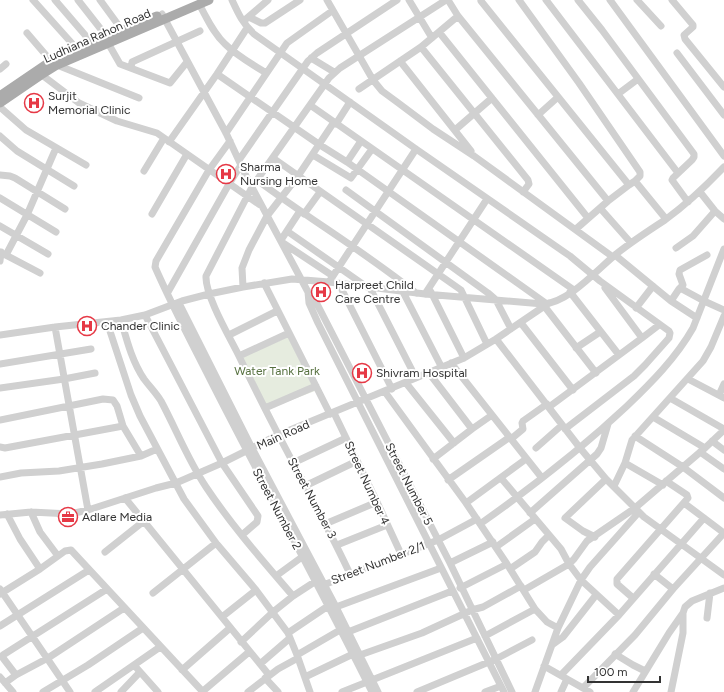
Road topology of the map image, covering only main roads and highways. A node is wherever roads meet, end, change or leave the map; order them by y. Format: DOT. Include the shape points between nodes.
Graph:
graph roads {
  1 [pos="209,0"];
  2 [pos="198,2"];
  3 [pos="163,17"];
  4 [pos="108,40"];
  5 [pos="54,63"];
  6 [pos="38,73"];
  7 [pos="0,96"];
  8 [pos="0,103"];
  1 -- 2 [label="main road, Ludhiana Rahon Road"];
  2 -- 3 [label="main road, Ludhiana Rahon Road"];
  3 -- 4 [label="main road, Ludhiana Rahon Road"];
  3 -- 4 [label="main road, Ludhiana Rahon Road" via="122,30"];
  4 -- 5 [label="main road, Ludhiana Rahon Road"];
  4 -- 5 [label="main road, Ludhiana Rahon Road" via="77,49"];
  5 -- 6 [label="main road, Ludhiana Rahon Road"];
  6 -- 7 [label="main road, Ludhiana Rahon Road"];
  6 -- 8 [label="main road, Ludhiana Rahon Road"];
}
